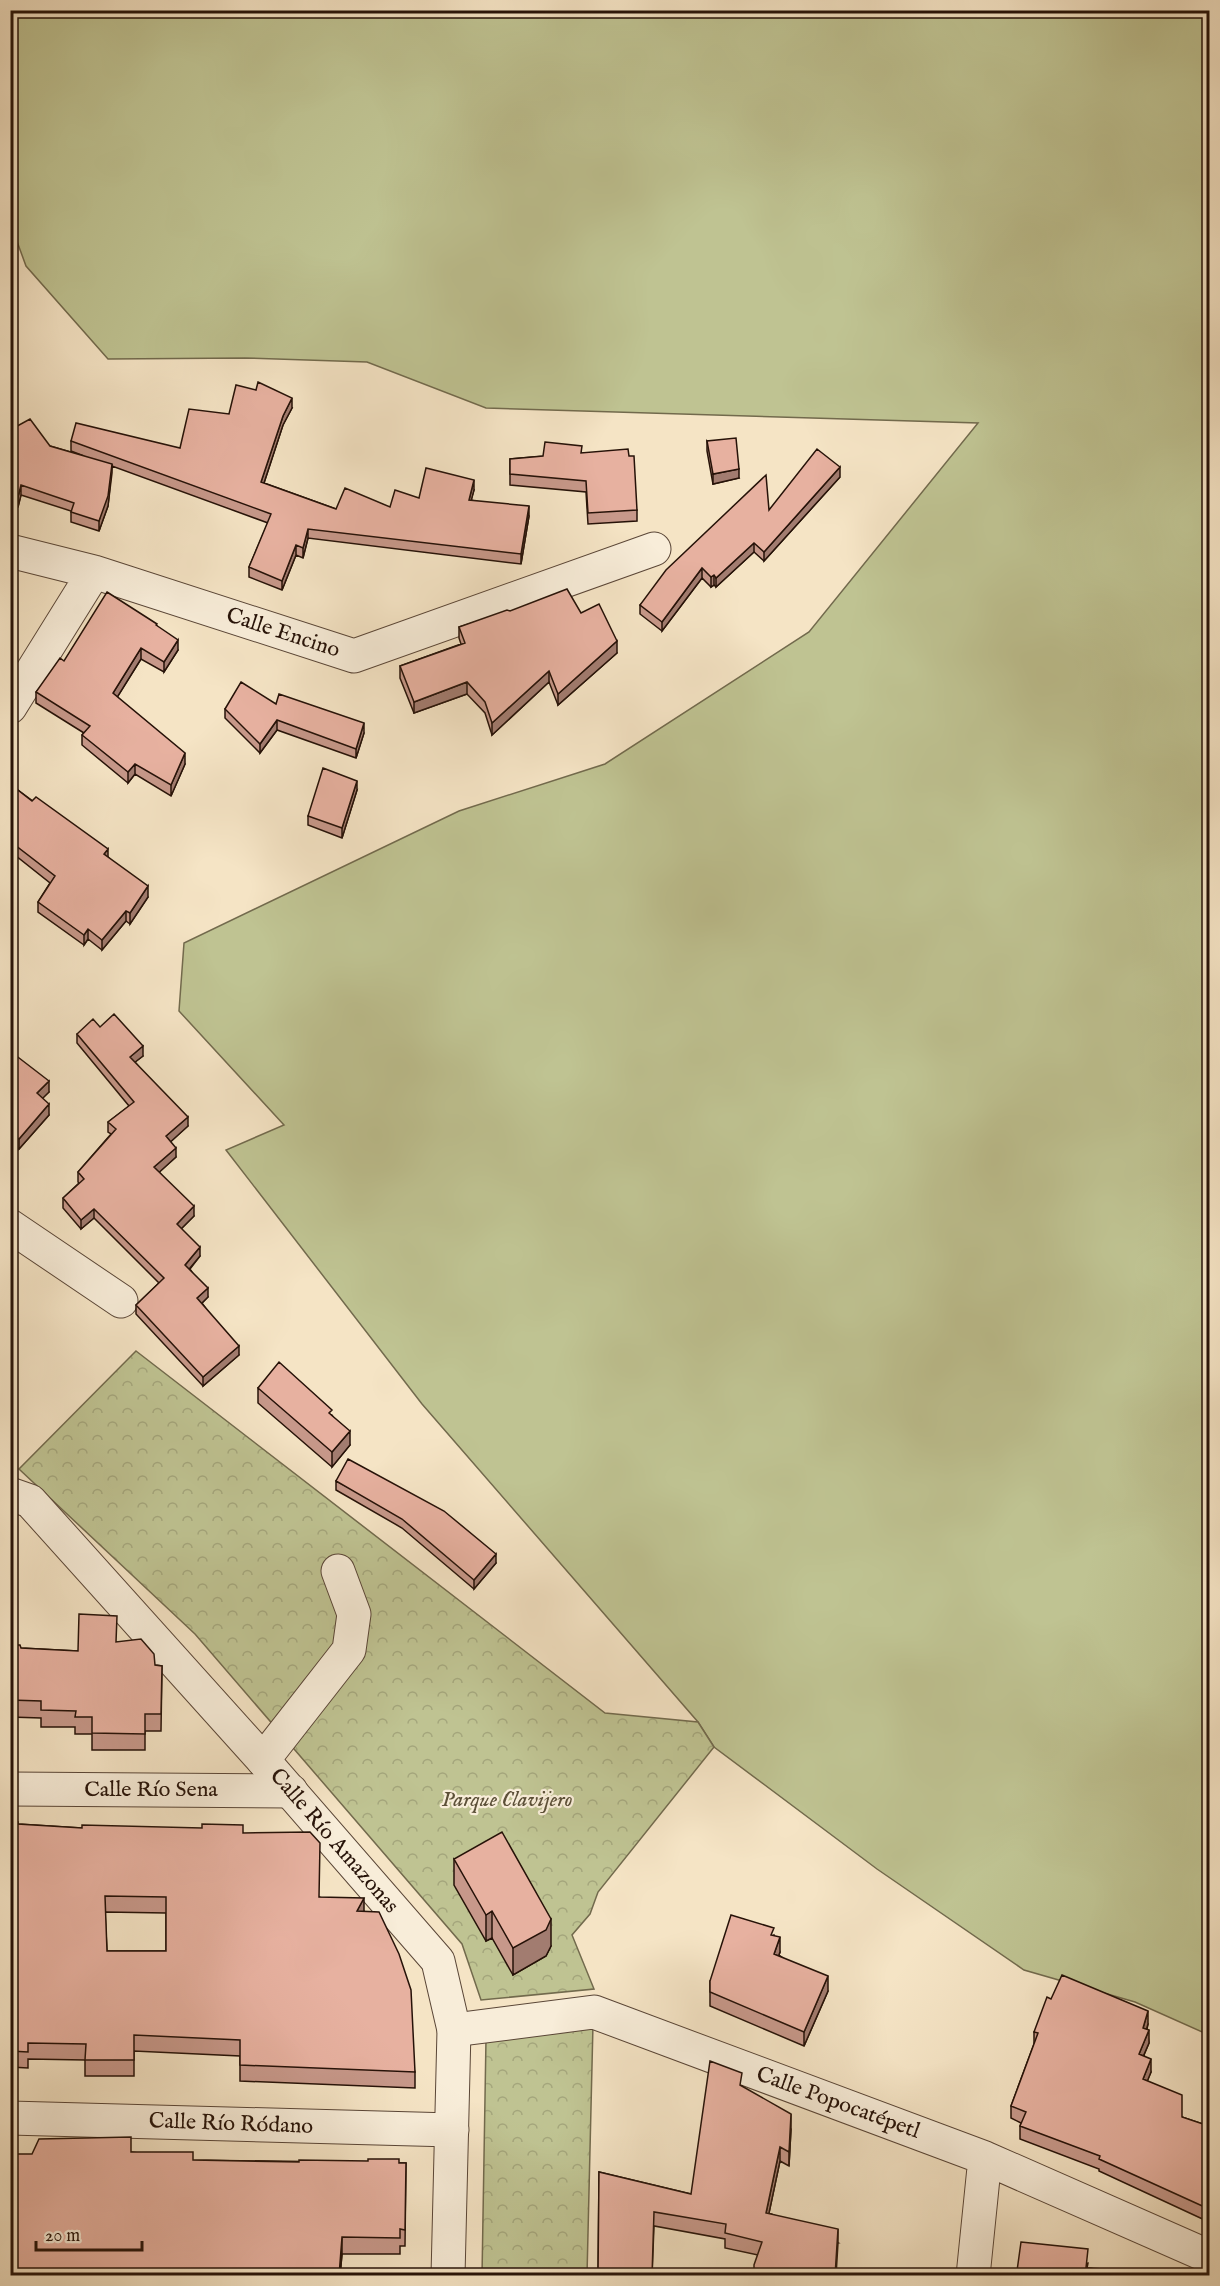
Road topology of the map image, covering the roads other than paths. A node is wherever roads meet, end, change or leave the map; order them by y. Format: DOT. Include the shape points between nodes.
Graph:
graph roads {
  1 [pos="654,549"];
  2 [pos="10,550"];
  3 [pos="94,572"];
  4 [pos="10,707"];
  5 [pos="10,1226"];
  6 [pos="121,1301"];
  7 [pos="10,1494"];
  8 [pos="338,1571"];
  9 [pos="263,1760"];
  10 [pos="10,1789"];
  11 [pos="291,1791"];
  12 [pos="454,2030"];
  13 [pos="10,2118"];
  14 [pos="452,2130"];
  15 [pos="985,2158"];
  16 [pos="1209,2257"];
  17 [pos="448,2276"];
  18 [pos="973,2276"];
  1 -- 3 [label="street, Calle Encino" via="354,656"];
  2 -- 3 [label="street, Calle Encino"];
  3 -- 4 [label="street"];
  5 -- 6 [label="street"];
  7 -- 9 [label="street, Calle Río Amazonas" via="30,1501"];
  8 -- 9 [label="street" via="354,1614 349,1650"];
  9 -- 11 [label="street, Calle Río Amazonas"];
  10 -- 11 [label="street, Calle Río Sena"];
  11 -- 12 [label="street, Calle Río Amazonas" via="438,1961"];
  12 -- 14 [label="street, Calle Río Amazonas"];
  12 -- 15 [label="street, Calle Popocatépetl" via="594,2012"];
  13 -- 14 [label="street, Calle Río Ródano"];
  14 -- 17 [label="street, Calle Río Amazonas"];
  15 -- 16 [label="street, Calle Popocatépetl"];
  15 -- 18 [label="street"];
}
